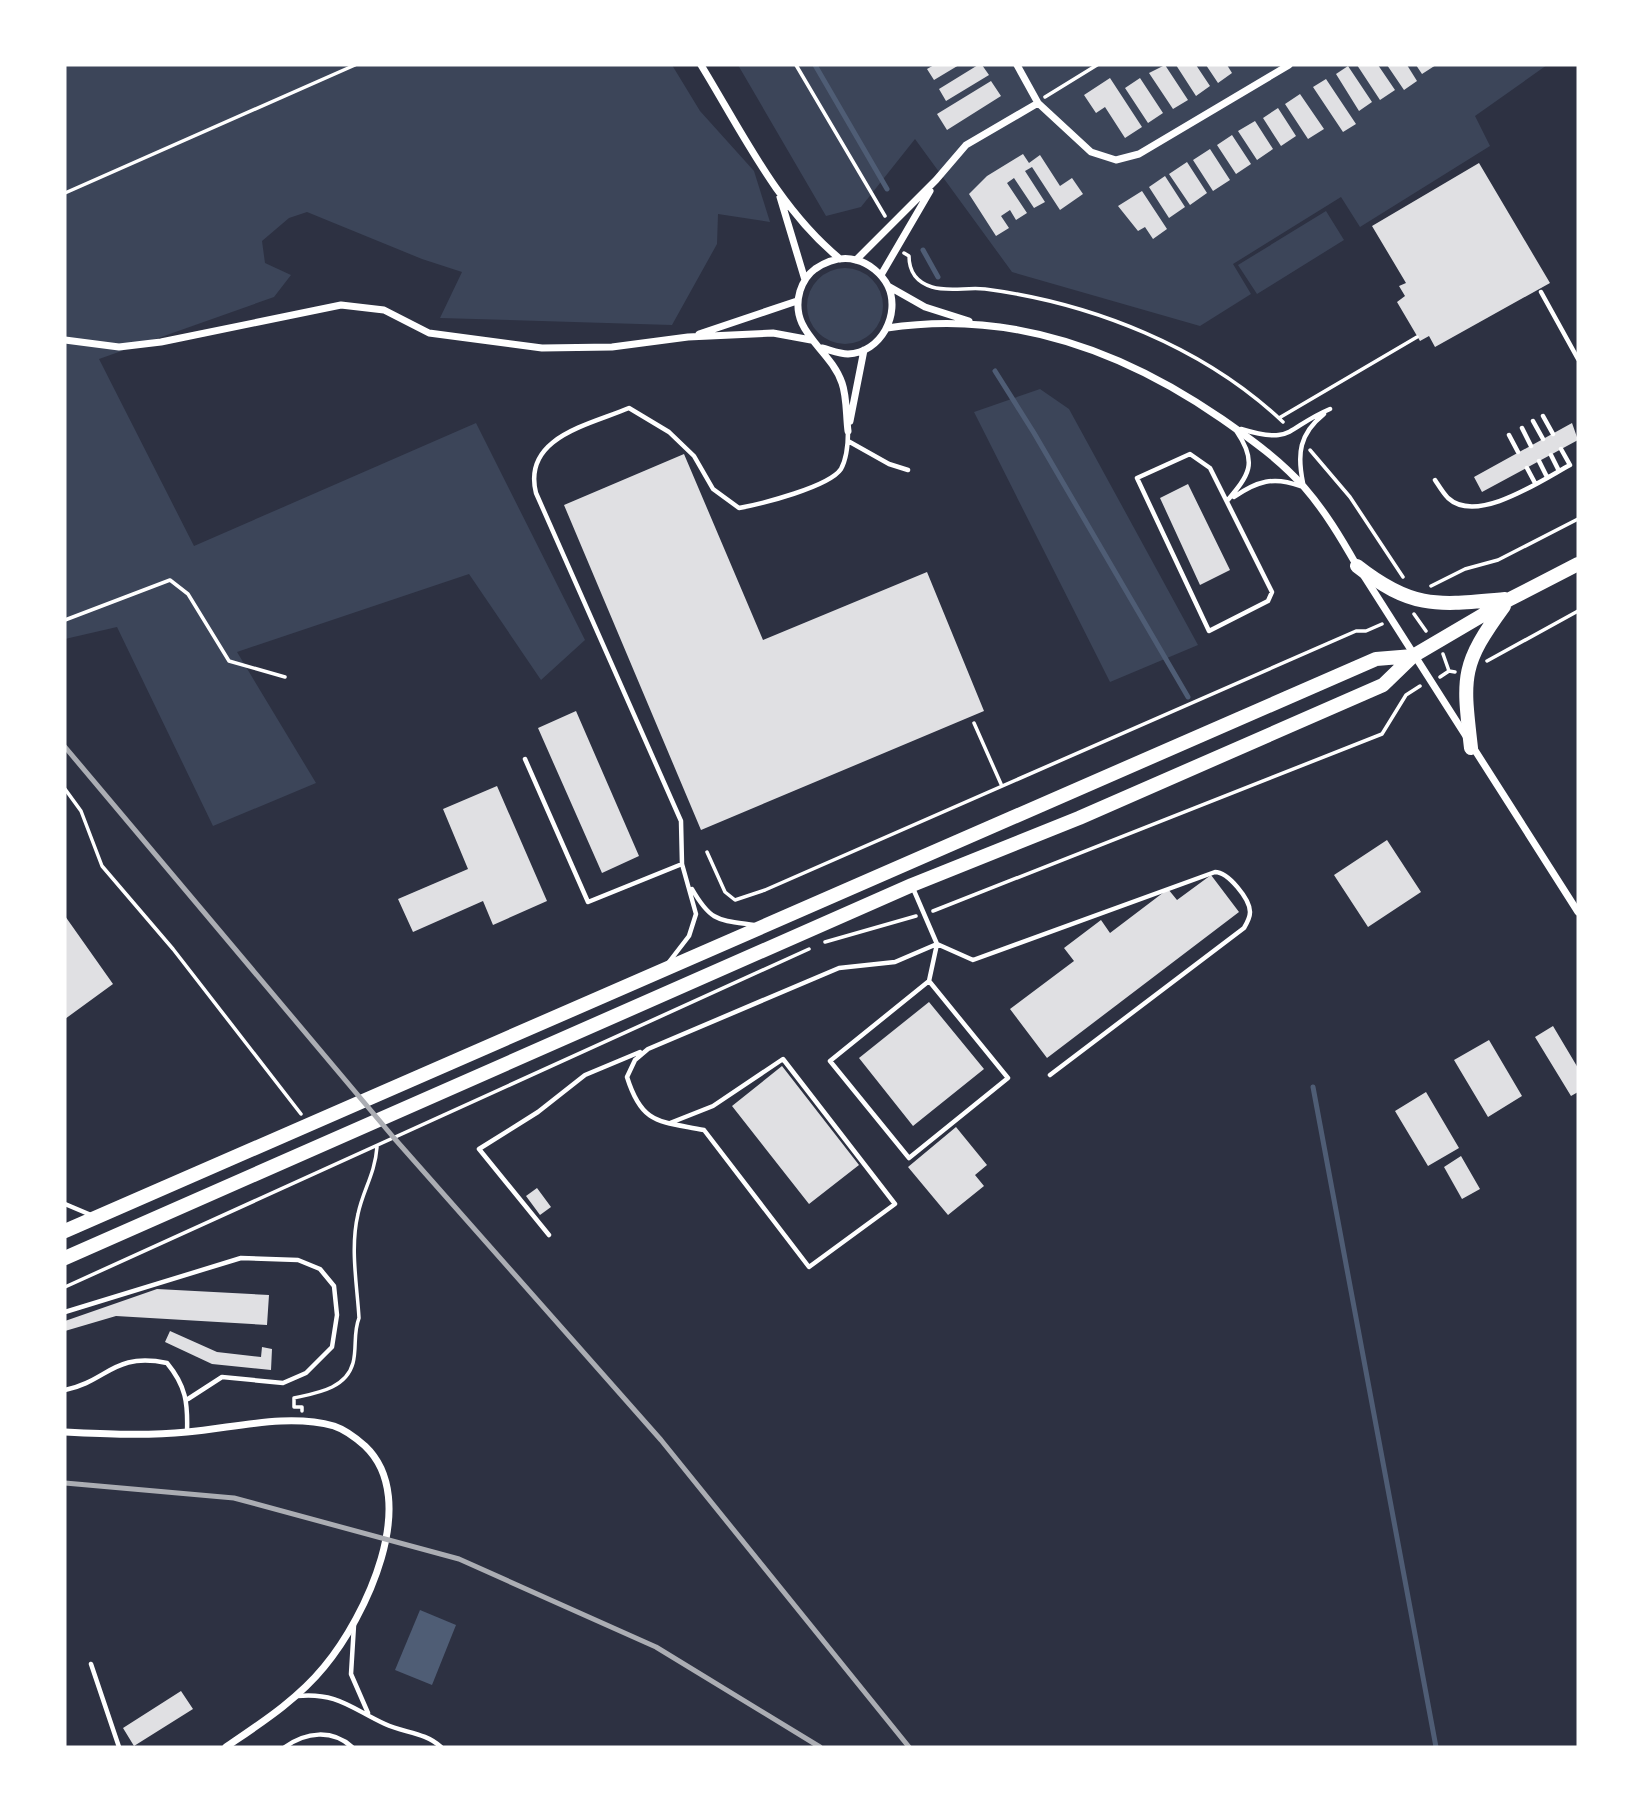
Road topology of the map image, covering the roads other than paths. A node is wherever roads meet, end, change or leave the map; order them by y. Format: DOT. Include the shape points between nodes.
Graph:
graph roads {
  1 [pos="701,65"];
  2 [pos="1017,65"];
  3 [pos="1289,65"];
  4 [pos="1038,103"];
  5 [pos="936,180"];
  6 [pos="778,192"];
  7 [pos="840,258"];
  8 [pos="856,260"];
  9 [pos="881,275"];
  10 [pos="806,280"];
  11 [pos="888,286"];
  12 [pos="1541,292"];
  13 [pos="797,301"];
  14 [pos="976,324"];
  15 [pos="887,328"];
  16 [pos="688,337"];
  17 [pos="65,340"];
  18 [pos="811,340"];
  19 [pos="822,348"];
  20 [pos="864,349"];
  21 [pos="1578,359"];
  22 [pos="1543,416"];
  23 [pos="1533,421"];
  24 [pos="1233,427"];
  25 [pos="1522,428"];
  26 [pos="848,431"];
  27 [pos="1552,434"];
  28 [pos="1509,435"];
  29 [pos="1543,439"];
  30 [pos="848,441"];
  31 [pos="1531,446"];
  32 [pos="1561,449"];
  33 [pos="1518,452"];
  34 [pos="1551,455"];
  35 [pos="1539,461"];
  36 [pos="1527,468"];
  37 [pos="908,470"];
  38 [pos="1559,471"];
  39 [pos="1547,477"];
  40 [pos="1435,480"];
  41 [pos="1535,483"];
  42 [pos="1304,488"];
  43 [pos="1227,502"];
  44 [pos="1578,564"];
  45 [pos="1357,566"];
  46 [pos="1510,599"];
  47 [pos="1413,656"];
  48 [pos="1471,748"];
  49 [pos="526,758"];
  50 [pos="682,864"];
  51 [pos="688,882"];
  52 [pos="912,885"];
  53 [pos="1578,912"];
  54 [pos="762,926"];
  55 [pos="937,944"];
  56 [pos="664,968"];
  57 [pos="929,981"];
  58 [pos="648,1049"];
  59 [pos="1050,1075"];
  60 [pos="670,1123"];
  61 [pos="65,1204"];
  62 [pos="99,1217"];
  63 [pos="65,1231"];
  64 [pos="549,1235"];
  65 [pos="65,1258"];
  66 [pos="65,1312"];
  67 [pos="65,1390"];
  68 [pos="188,1399"];
  69 [pos="65,1432"];
  70 [pos="187,1432"];
  71 [pos="355,1623"];
  72 [pos="91,1664"];
  73 [pos="296,1696"];
  74 [pos="368,1714"];
  75 [pos="120,1747"];
  76 [pos="226,1747"];
  77 [pos="285,1747"];
  78 [pos="352,1747"];
  79 [pos="441,1747"];
  1 -- 6 [label="street"];
  2 -- 4 [label="street"];
  3 -- 4 [label="street" via="1139,155 1116,160 1091,152"];
  4 -- 5 [label="street" via="966,145"];
  5 -- 8 [label="street"];
  5 -- 9 [label="street"];
  6 -- 7 [label="street" via="821,243"];
  6 -- 10 [label="street"];
  7 -- 8 [label="street"];
  7 -- 10 [label="street" via="824,263"];
  8 -- 9 [label="street"];
  9 -- 11 [label="street"];
  10 -- 13 [label="street"];
  11 -- 14 [label="street" via="925,307"];
  11 -- 15 [label="street" via="892,313"];
  12 -- 21 [label="lane"];
  13 -- 16 [label="street"];
  13 -- 18 [label="street" via="798,317"];
  14 -- 15 [label="street" via="920,323"];
  14 -- 24 [label="street" via="1032,331 1130,363 1177,388"];
  15 -- 20 [label="street"];
  16 -- 17 [label="street" via="612,347 542,348 429,333 384,310 341,305 119,347"];
  16 -- 18 [label="street" via="773,333"];
  18 -- 19 [label="street"];
  19 -- 20 [label="street" via="849,354"];
  19 -- 26 [label="street" via="842,384"];
  20 -- 26 [label="street"];
  22 -- 27 [label="lane"];
  23 -- 29 [label="lane"];
  24 -- 42 [label="street" via="1271,453"];
  24 -- 42 [label="lane" via="1280,437 1330,409 1301,440 1298,455"];
  24 -- 43 [label="lane" via="1251,463 1246,480"];
  25 -- 31 [label="lane"];
  26 -- 30 [label="lane"];
  28 -- 33 [label="lane"];
  30 -- 37 [label="lane"];
  30 -- 50 [label="lane" via="845,459 834,476 739,508 713,489 694,456 669,432 629,408 548,444 539,456 534,470 536,493 681,821"];
  32 -- 38 [label="lane" via="1570,465"];
  34 -- 38 [label="lane"];
  35 -- 39 [label="lane"];
  36 -- 41 [label="lane"];
  38 -- 39 [label="lane"];
  39 -- 41 [label="lane"];
  40 -- 41 [label="lane" via="1449,499 1474,506 1502,500"];
  42 -- 43 [label="lane" via="1277,479 1261,482"];
  42 -- 45 [label="street"];
  43 -- 43 [label="lane" via="1272,592 1268,601 1209,631 1137,478 1190,454 1210,468"];
  44 -- 46 [label="main road"];
  45 -- 46 [label="main road" via="1385,588 1415,601"];
  45 -- 47 [label="street"];
  46 -- 47 [label="main road"];
  46 -- 48 [label="main road" via="1479,641 1466,673"];
  47 -- 48 [label="street"];
  47 -- 52 [label="main road" via="1382,685 1079,818"];
  47 -- 54 [label="main road" via="1376,659"];
  48 -- 53 [label="street"];
  49 -- 50 [label="lane" via="588,902"];
  50 -- 51 [label="lane"];
  51 -- 54 [label="lane" via="715,919"];
  51 -- 56 [label="lane" via="696,914 689,936"];
  52 -- 55 [label="lane"];
  52 -- 65 [label="main road"];
  54 -- 56 [label="main road"];
  55 -- 57 [label="lane"];
  55 -- 58 [label="lane" via="895,962 839,968"];
  55 -- 59 [label="lane" via="973,960 1215,872 1228,877 1249,907 1244,928"];
  56 -- 62 [label="main road"];
  57 -- 57 [label="lane" via="830,1061 909,1158 1008,1078"];
  58 -- 60 [label="lane" via="635,1060 627,1077 634,1099 651,1119"];
  58 -- 64 [label="lane" via="585,1075 479,1149"];
  60 -- 60 [label="lane" via="704,1130 809,1267 895,1204 783,1059 713,1106"];
  61 -- 62 [label="lane"];
  62 -- 63 [label="main road"];
  66 -- 68 [label="lane" via="241,1258 298,1260 320,1269 334,1286 337,1315 332,1347 306,1373 283,1384 222,1377"];
  67 -- 68 [label="lane" via="80,1387 135,1358 151,1359 167,1363 180,1378"];
  68 -- 70 [label="lane"];
  69 -- 70 [label="street"];
  70 -- 71 [label="street" via="278,1422 320,1423 338,1427 369,1451 388,1486 391,1505 377,1566"];
  71 -- 73 [label="street" via="329,1661"];
  71 -- 74 [label="lane" via="351,1674"];
  72 -- 75 [label="lane"];
  73 -- 74 [label="lane" via="344,1701"];
  73 -- 76 [label="street"];
  74 -- 79 [label="lane"];
  77 -- 78 [label="lane" via="310,1735 326,1734"];
}
